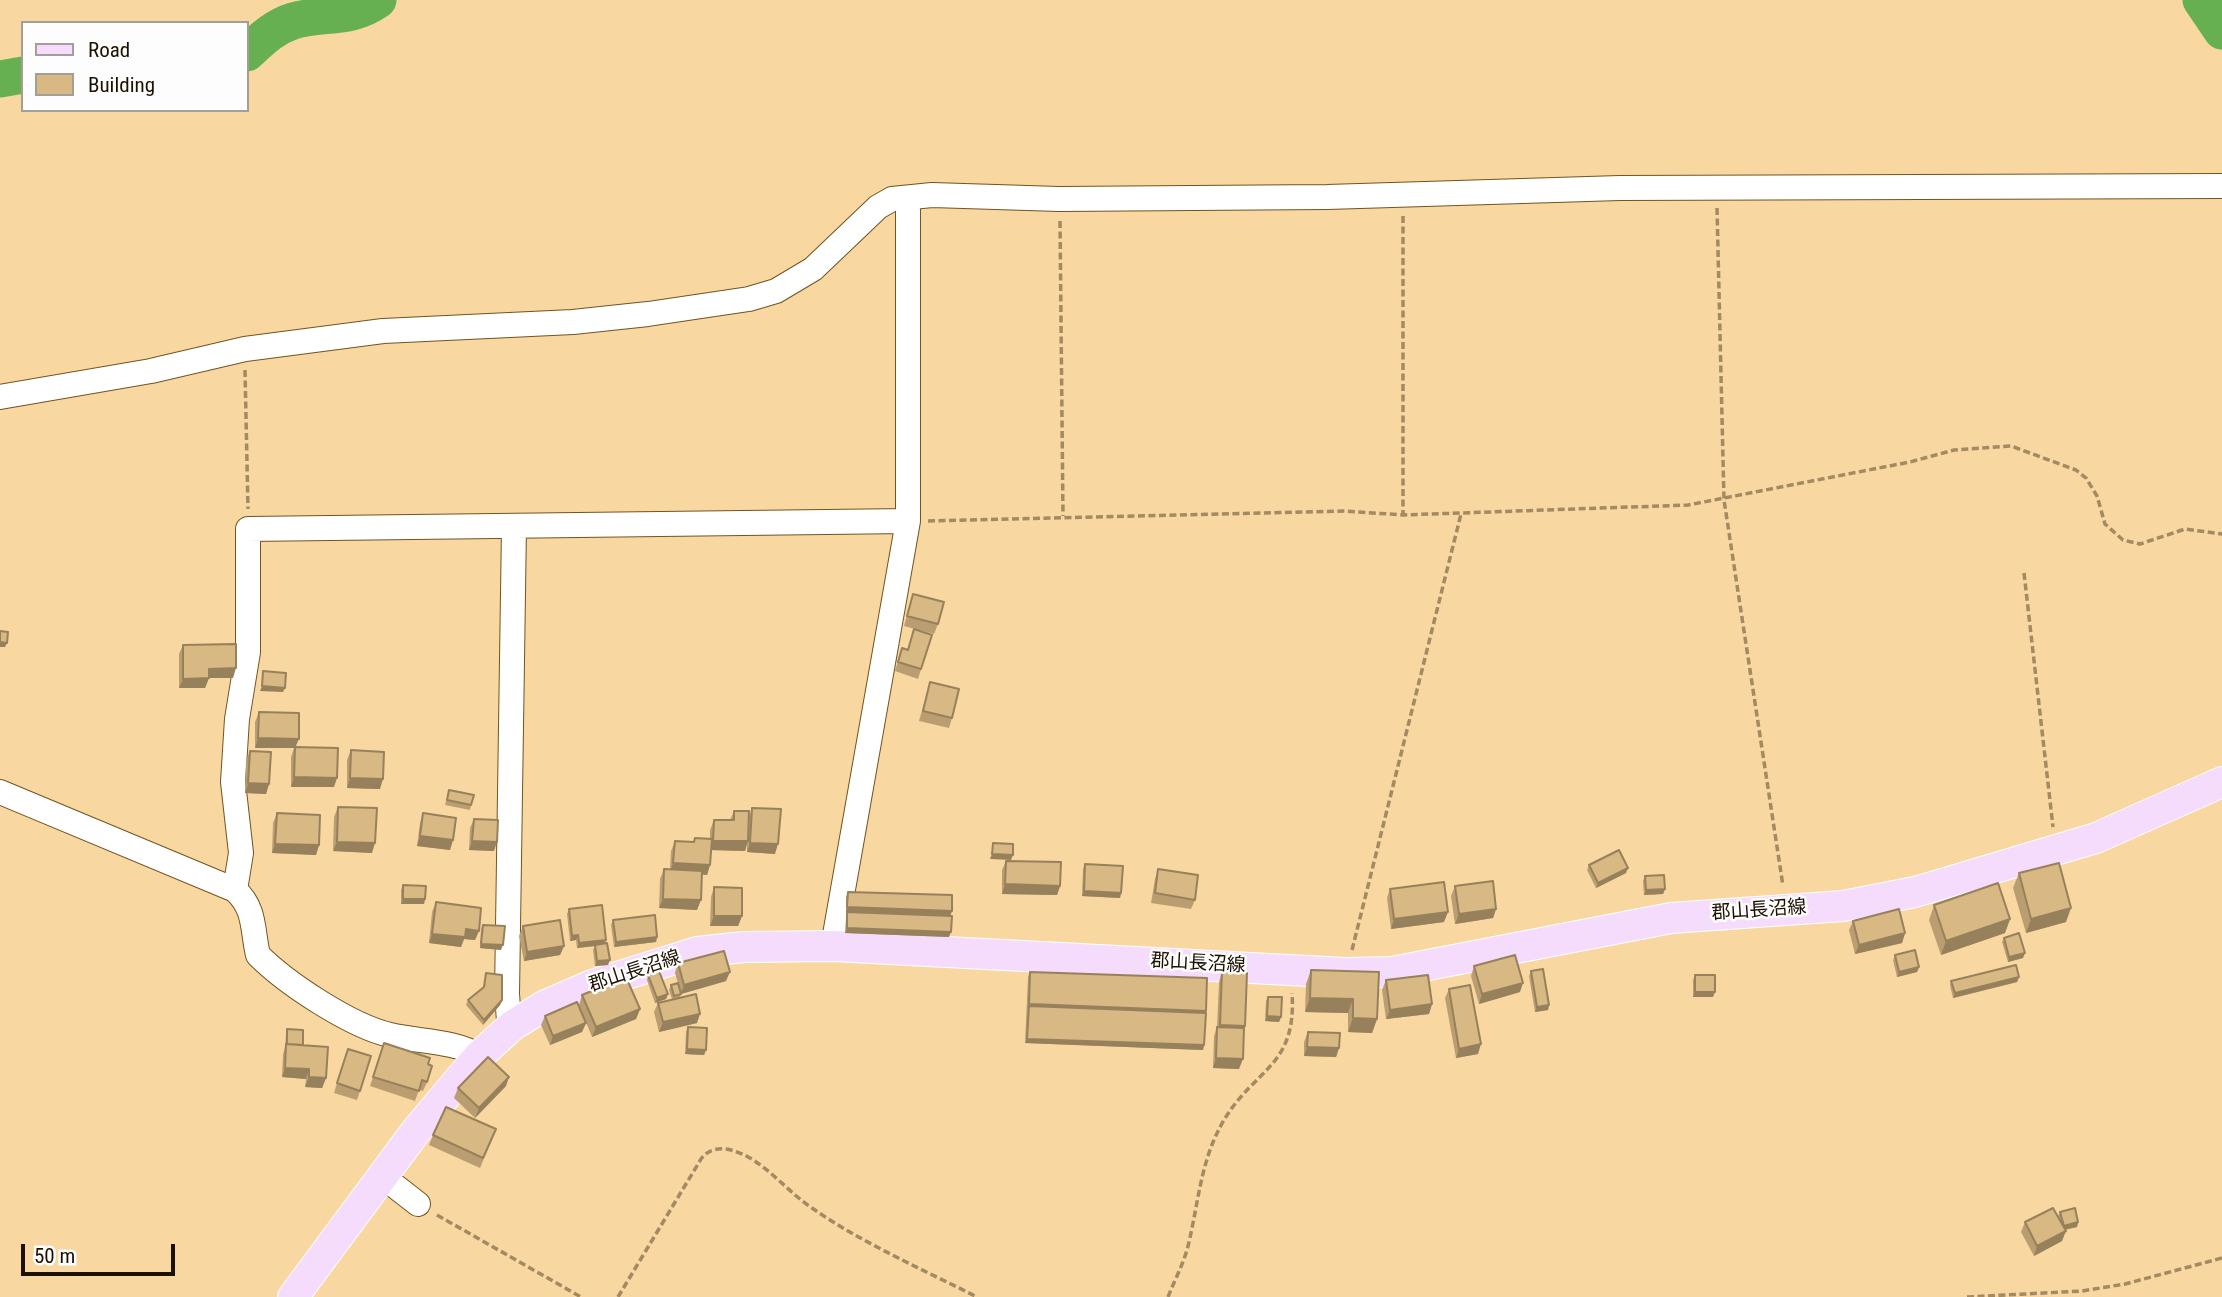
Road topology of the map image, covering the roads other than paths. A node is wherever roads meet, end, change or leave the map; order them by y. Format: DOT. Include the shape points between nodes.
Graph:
graph roads {
  1 [pos="2222,186"];
  2 [pos="908,198"];
  3 [pos="0,397"];
  4 [pos="908,521"];
  5 [pos="514,526"];
  6 [pos="2222,782"];
  7 [pos="0,792"];
  8 [pos="235,890"];
  9 [pos="833,946"];
  10 [pos="513,1025"];
  11 [pos="479,1056"];
  12 [pos="382,1175"];
  13 [pos="418,1204"];
  14 [pos="293,1297"];
  1 -- 2 [label="street"];
  2 -- 3 [label="street" via="892,199 878,207 824,260 793,283 749,299 648,314 383,331 245,349 151,371"];
  2 -- 4 [label="street"];
  4 -- 5 [label="street"];
  4 -- 9 [label="street"];
  5 -- 8 [label="street" via="248,529 248,652 233,782 241,853"];
  5 -- 10 [label="street" via="507,994"];
  6 -- 9 [label="main road, 郡山長沼線" via="2096,838 1915,892 1843,906 1671,918 1392,972"];
  7 -- 8 [label="street"];
  8 -- 11 [label="street" via="251,914 258,956 289,980 363,1027"];
  9 -- 10 [label="main road, 郡山長沼線" via="696,952 592,985"];
  10 -- 11 [label="main road, 郡山長沼線"];
  11 -- 12 [label="main road, 郡山長沼線"];
  12 -- 13 [label="street"];
  12 -- 14 [label="main road, 郡山長沼線"];
}
